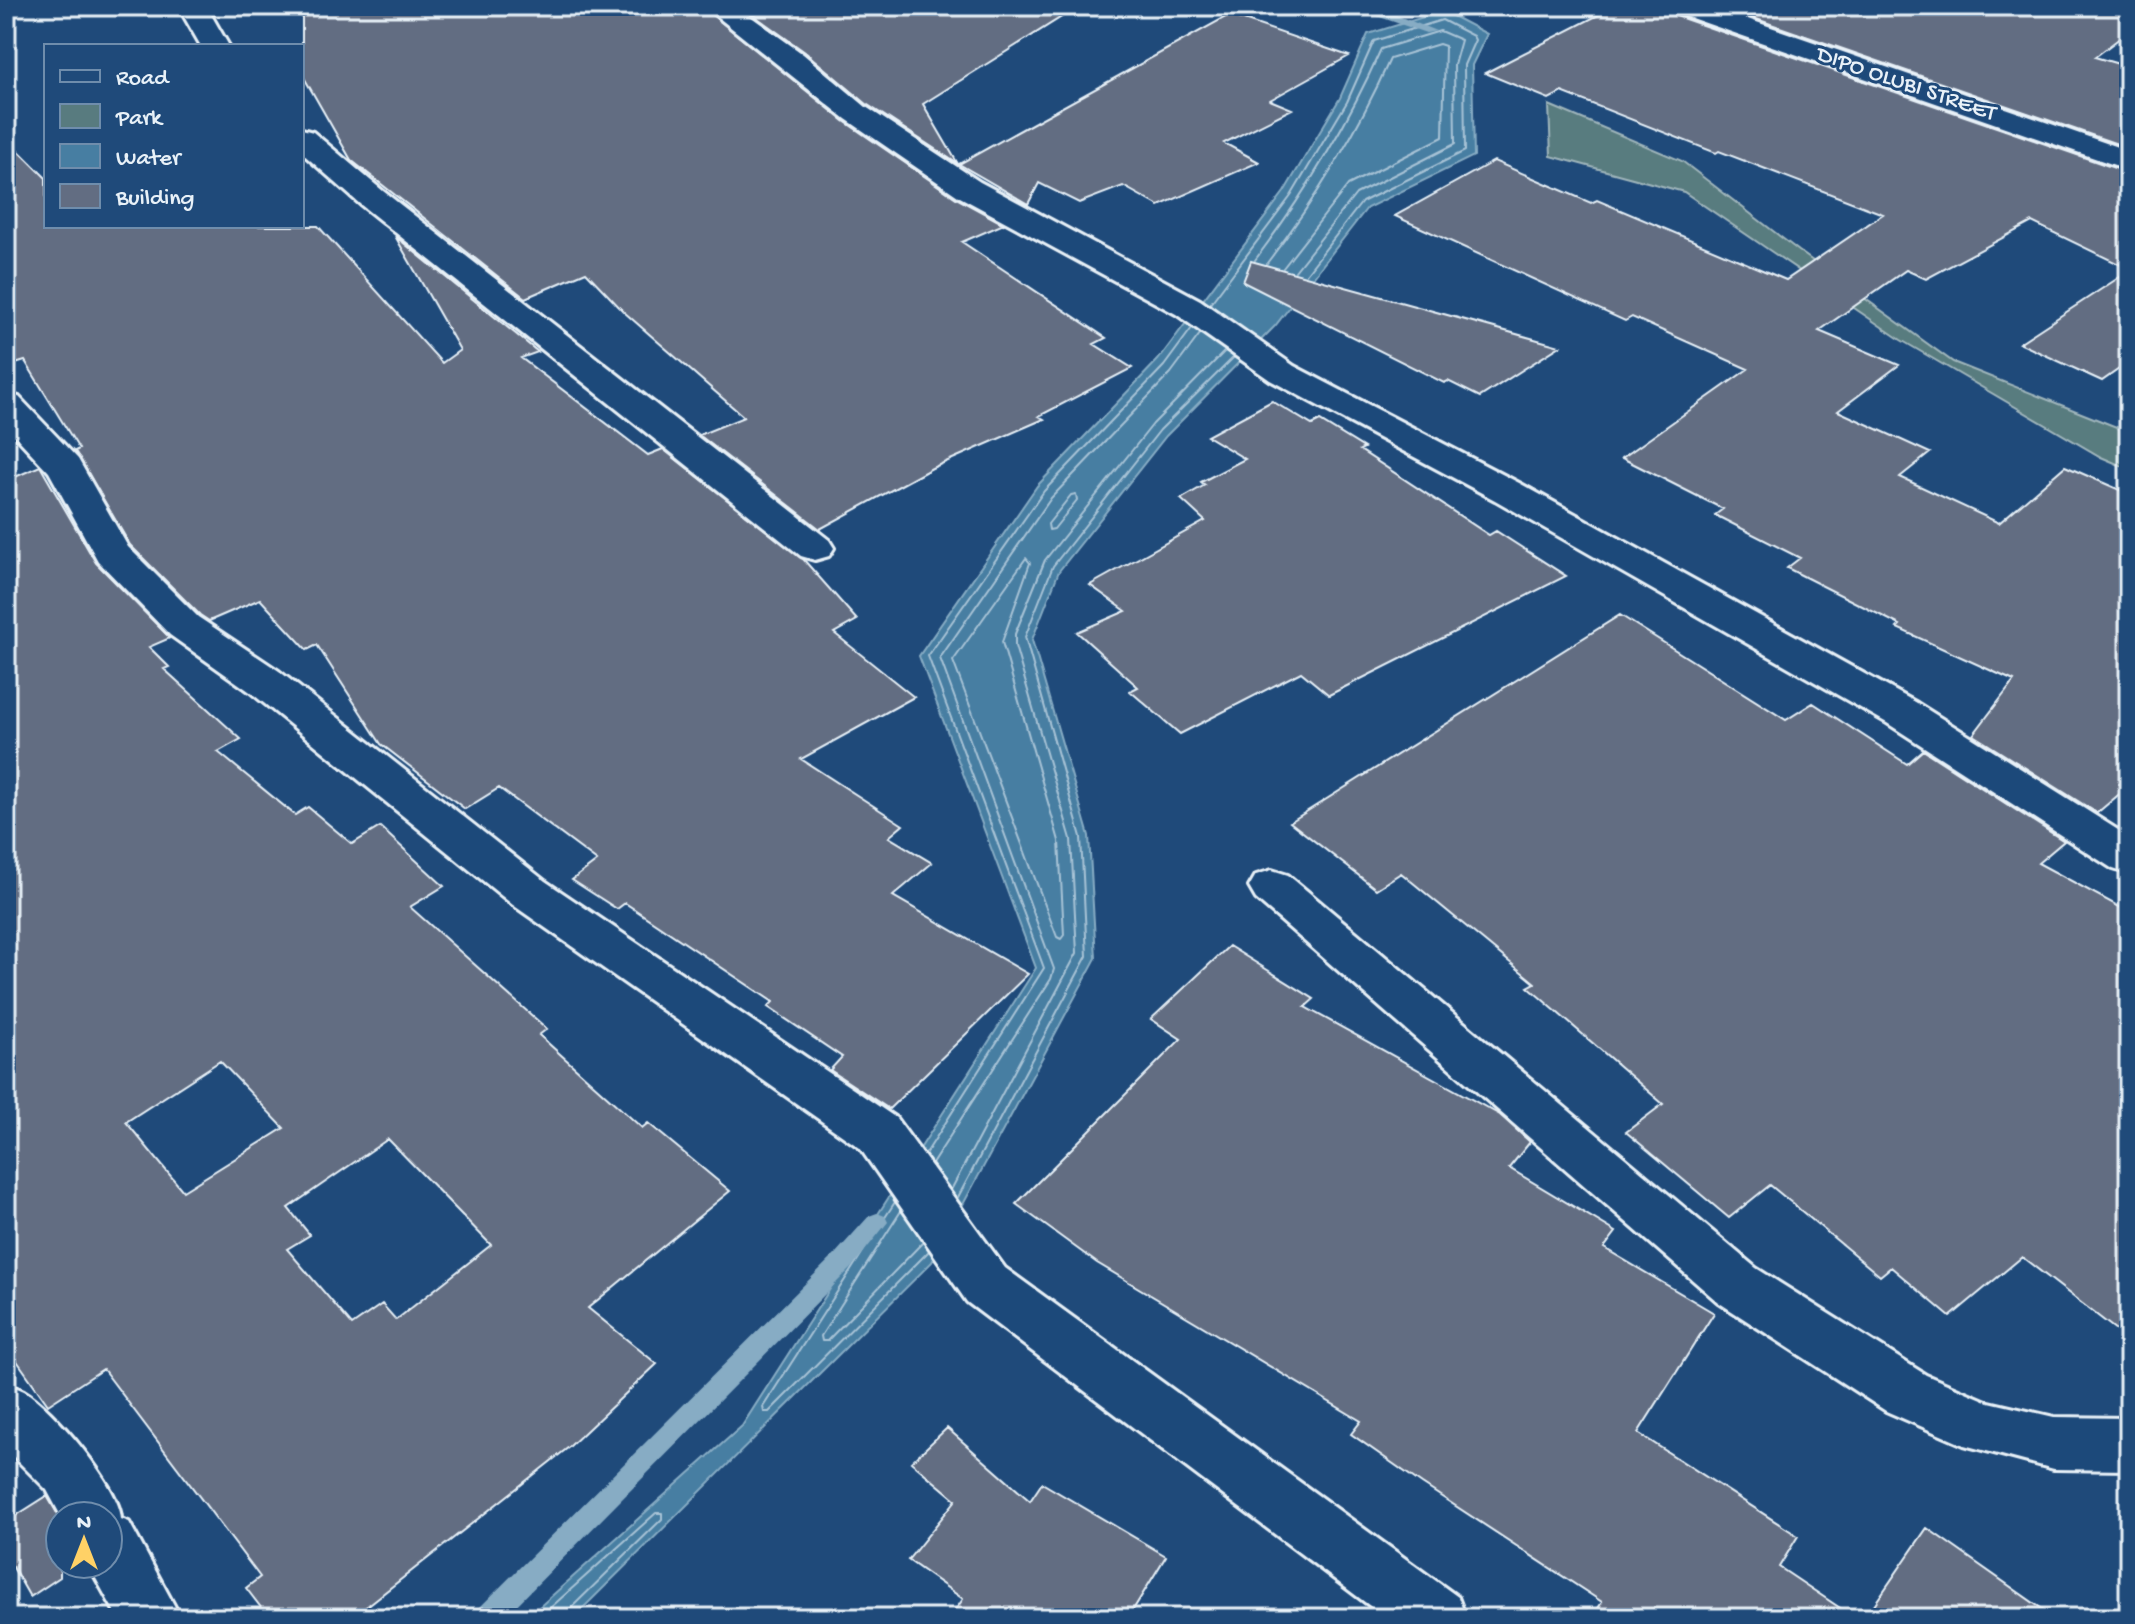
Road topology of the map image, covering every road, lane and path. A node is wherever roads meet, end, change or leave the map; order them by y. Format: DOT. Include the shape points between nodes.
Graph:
graph roads {
  1 [pos="192,6"];
  2 [pos="718,6"];
  3 [pos="1684,6"];
  4 [pos="214,44"];
  5 [pos="304,140"];
  6 [pos="2129,161"];
  7 [pos="6,405"];
  8 [pos="815,548"];
  9 [pos="2129,858"];
  10 [pos="1272,887"];
  11 [pos="6,1410"];
  12 [pos="2129,1444"];
  13 [pos="84,1500"];
  14 [pos="124,1570"];
  15 [pos="151,1618"];
  16 [pos="1436,1618"];
  1 -- 4 [label="street"];
  2 -- 9 [label="street" via="856,113 969,189 1188,307 1282,373 1902,713"];
  3 -- 6 [label="street, DIPO OLUBI STREET"];
  5 -- 8 [label="street"];
  7 -- 16 [label="street" via="65,467 112,553 184,626 264,681 529,893 878,1133 986,1285"];
  10 -- 12 [label="street" via="1737,1285 1906,1393 1984,1427 2054,1443"];
  11 -- 13 [label="street" via="67,1471"];
  14 -- 15 [label="street"];
}
